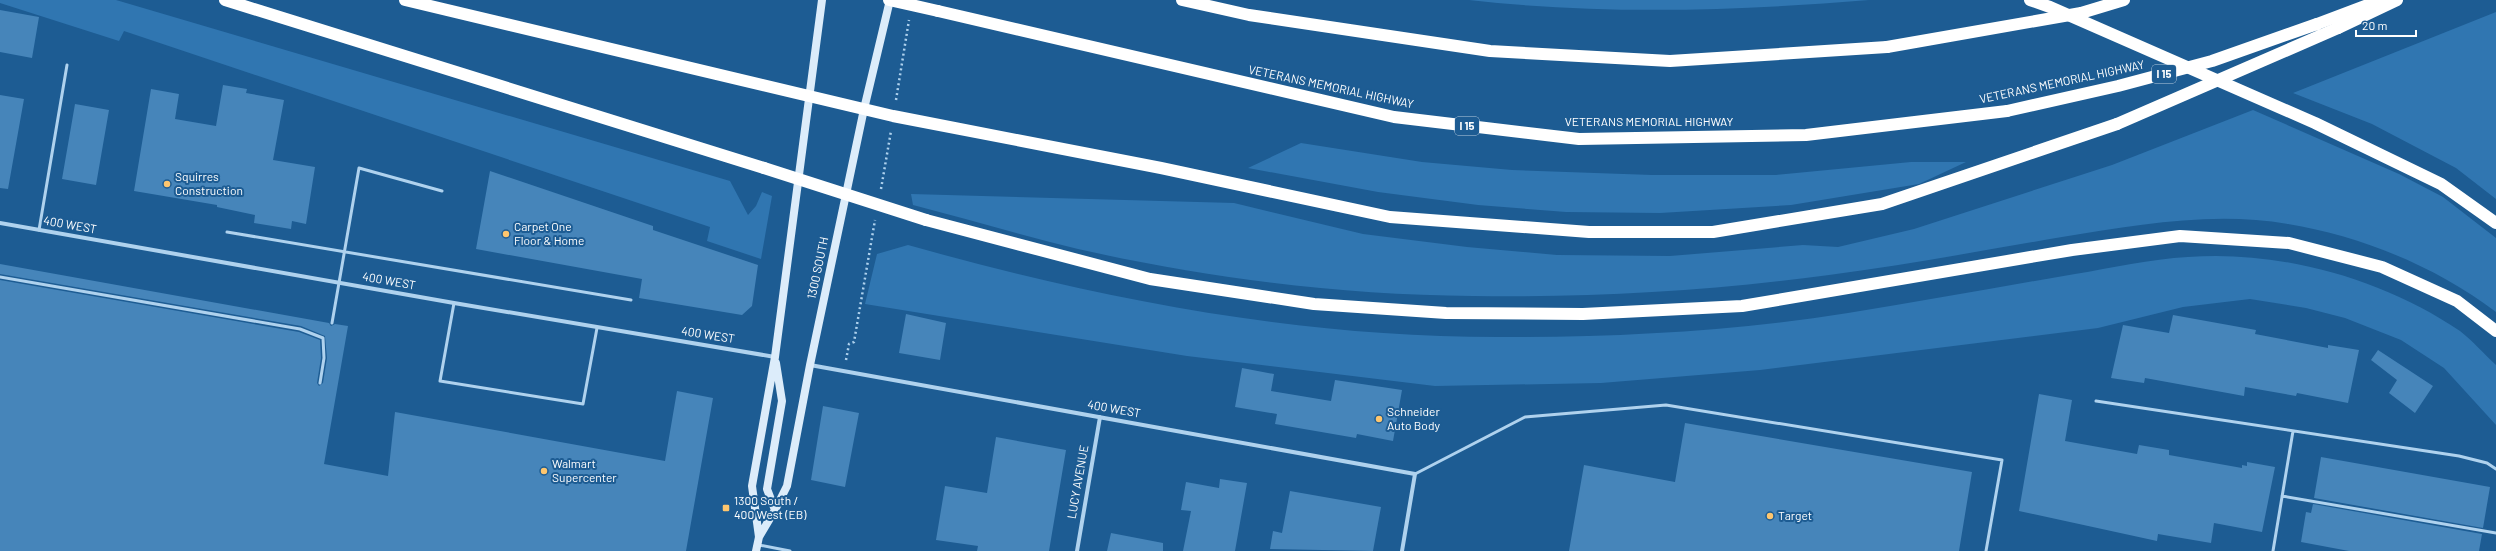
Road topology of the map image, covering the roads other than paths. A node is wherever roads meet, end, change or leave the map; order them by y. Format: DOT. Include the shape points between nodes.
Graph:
graph roads {
  1 [pos="225,0"];
  2 [pos="405,0"];
  3 [pos="822,0"];
  4 [pos="889,0"];
  5 [pos="1182,0"];
  6 [pos="2030,0"];
  7 [pos="2124,0"];
  8 [pos="2381,0"];
  9 [pos="2397,0"];
  10 [pos="67,65"];
  11 [pos="810,95"];
  12 [pos="864,109"];
  13 [pos="442,191"];
  14 [pos="0,223"];
  15 [pos="2496,223"];
  16 [pos="39,230"];
  17 [pos="227,232"];
  18 [pos="345,251"];
  19 [pos="0,277"];
  20 [pos="339,282"];
  21 [pos="631,300"];
  22 [pos="454,303"];
  23 [pos="332,323"];
  24 [pos="597,328"];
  25 [pos="2496,331"];
  26 [pos="775,357"];
  27 [pos="810,364"];
  28 [pos="320,383"];
  29 [pos="2096,400"];
  30 [pos="1100,417"];
  31 [pos="2293,431"];
  32 [pos="2496,469"];
  33 [pos="1416,474"];
  34 [pos="2282,496"];
  35 [pos="775,510"];
  36 [pos="2496,534"];
  37 [pos="757,544"];
  38 [pos="790,551"];
  39 [pos="1076,551"];
  40 [pos="1402,551"];
  41 [pos="1986,551"];
  42 [pos="2274,551"];
  1 -- 25 [label="highway, bridge" via="926,220 1150,279 1314,304 1446,313 1583,314 1742,306 2072,250 2180,236 2289,243 2382,267 2457,301"];
  2 -- 11 [label="highway"];
  3 -- 11 [label="main road"];
  4 -- 8 [label="highway, VETERANS MEMORIAL HIGHWAY / I 15, bridge" via="1394,117 1579,138 1806,136 2007,111 2118,86 2212,61"];
  4 -- 12 [label="main road, 1300 SOUTH"];
  5 -- 7 [label="highway, bridge" via="1250,15 1490,51 1670,60 1887,47 2081,13"];
  6 -- 15 [label="highway" via="2315,123 2441,184"];
  9 -- 12 [label="highway, bridge" via="2117,124 1882,204 1712,232 1589,232 1390,217"];
  10 -- 16 [label="lane"];
  11 -- 12 [label="highway"];
  11 -- 26 [label="main road"];
  12 -- 27 [label="main road, 1300 SOUTH"];
  13 -- 18 [label="lane" via="359,168"];
  14 -- 16 [label="street, 400 WEST"];
  16 -- 20 [label="street, 400 WEST"];
  17 -- 18 [label="lane"];
  18 -- 20 [label="lane"];
  18 -- 21 [label="lane"];
  19 -- 28 [label="lane" via="300,329 322,338 324,358"];
  20 -- 22 [label="street, 400 WEST"];
  20 -- 23 [label="lane"];
  22 -- 24 [label="street, 400 WEST"];
  22 -- 24 [label="lane" via="440,381 583,404"];
  24 -- 26 [label="street, 400 WEST"];
  26 -- 35 [label="main road" via="782,401 767,489"];
  26 -- 37 [label="main road" via="752,486"];
  27 -- 30 [label="street, 400 WEST"];
  27 -- 35 [label="main road, 1300 SOUTH" via="787,486"];
  29 -- 31 [label="lane"];
  30 -- 33 [label="street, 400 WEST"];
  30 -- 39 [label="street, LUCY AVENUE"];
  31 -- 32 [label="lane" via="2459,456 2487,463"];
  31 -- 34 [label="lane"];
  33 -- 40 [label="street"];
  33 -- 41 [label="lane" via="1525,418 1666,404 2002,460"];
  34 -- 36 [label="lane"];
  34 -- 42 [label="lane"];
  35 -- 37 [label="main road, 1300 SOUTH"];
  37 -- 38 [label="lane"];
}
